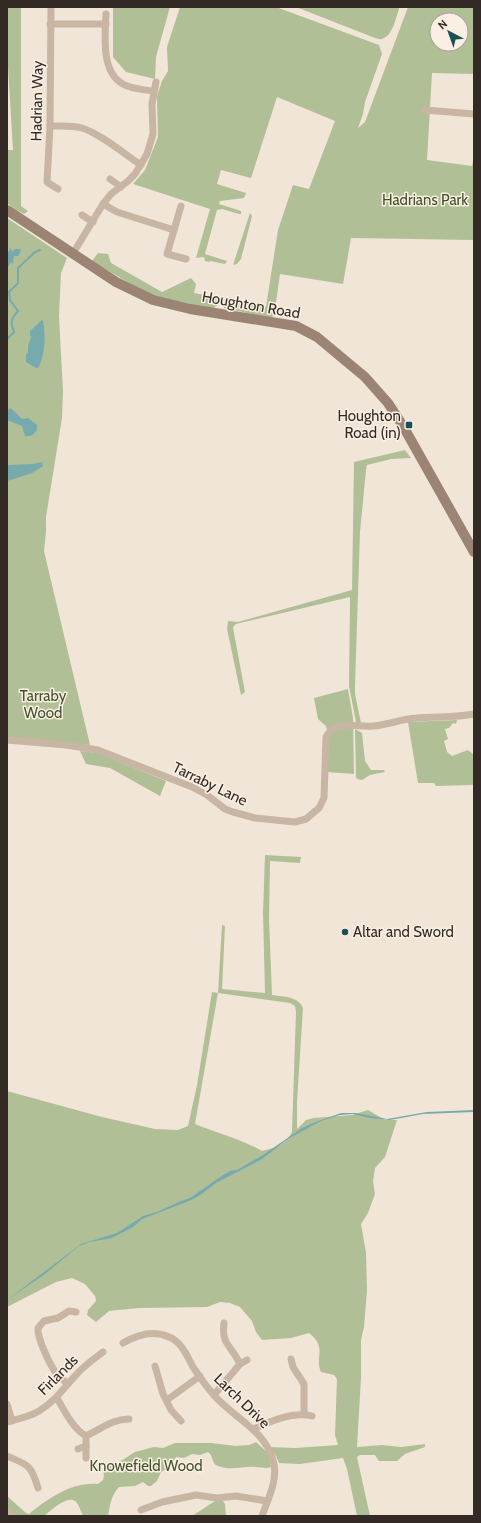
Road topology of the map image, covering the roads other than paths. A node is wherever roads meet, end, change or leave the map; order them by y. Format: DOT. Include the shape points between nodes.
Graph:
graph roads {
  1 [pos="51,7"];
  2 [pos="106,14"];
  3 [pos="50,24"];
  4 [pos="106,24"];
  5 [pos="156,82"];
  6 [pos="154,91"];
  7 [pos="425,110"];
  8 [pos="474,114"];
  9 [pos="50,126"];
  10 [pos="141,165"];
  11 [pos="110,178"];
  12 [pos="121,187"];
  13 [pos="58,189"];
  14 [pos="103,204"];
  15 [pos="182,206"];
  16 [pos="7,210"];
  17 [pos="82,216"];
  18 [pos="93,222"];
  19 [pos="174,230"];
  20 [pos="72,255"];
  21 [pos="186,259"];
  22 [pos="474,552"];
  23 [pos="474,714"];
  24 [pos="7,740"];
  25 [pos="63,1304"];
  26 [pos="76,1312"];
  27 [pos="65,1313"];
  28 [pos="224,1323"];
  29 [pos="123,1343"];
  30 [pos="103,1352"];
  31 [pos="292,1357"];
  32 [pos="247,1360"];
  33 [pos="240,1364"];
  34 [pos="155,1366"];
  35 [pos="200,1376"];
  36 [pos="68,1384"];
  37 [pos="214,1395"];
  38 [pos="57,1398"];
  39 [pos="167,1400"];
  40 [pos="7,1404"];
  41 [pos="304,1414"];
  42 [pos="312,1416"];
  43 [pos="129,1419"];
  44 [pos="9,1421"];
  45 [pos="181,1421"];
  46 [pos="254,1429"];
  47 [pos="86,1436"];
  48 [pos="7,1456"];
  49 [pos="86,1458"];
  50 [pos="38,1488"];
  51 [pos="267,1501"];
  52 [pos="141,1510"];
  53 [pos="7,1511"];
  54 [pos="12,1516"];
  55 [pos="262,1516"];
  1 -- 3 [label="street, Hadrian Way"];
  2 -- 4 [label="street"];
  3 -- 4 [label="street"];
  3 -- 9 [label="street, Hadrian Way"];
  4 -- 6 [label="street" via="106,56 110,70 117,80 126,86"];
  5 -- 6 [label="street"];
  6 -- 10 [label="street" via="153,134"];
  7 -- 8 [label="street"];
  9 -- 10 [label="street" via="82,128"];
  9 -- 13 [label="street, Hadrian Way" via="47,182"];
  10 -- 12 [label="street"];
  11 -- 12 [label="street"];
  12 -- 14 [label="street"];
  14 -- 18 [label="street"];
  14 -- 19 [label="street" via="117,212"];
  15 -- 19 [label="street"];
  16 -- 20 [label="street, Houghton Road"];
  17 -- 18 [label="street"];
  18 -- 20 [label="street"];
  19 -- 21 [label="street" via="167,254"];
  20 -- 22 [label="street, Houghton Road" via="116,282 153,300 190,309 296,326 317,337 365,377 388,403"];
  23 -- 24 [label="street, Tarraby Lane" via="416,718 376,726 350,724 335,727 326,737 324,798 315,812 306,819 294,822 255,818 233,812 192,787 98,750"];
  25 -- 27 [label="street"];
  26 -- 27 [label="street"];
  27 -- 36 [label="street" via="58,1318 44,1321 37,1332 52,1367"];
  28 -- 33 [label="street" via="224,1339"];
  29 -- 35 [label="street, Larch Drive" via="145,1334 170,1337 180,1345"];
  30 -- 36 [label="street, Firlands" via="89,1362"];
  31 -- 41 [label="street" via="293,1367 304,1384"];
  32 -- 33 [label="street"];
  33 -- 37 [label="street"];
  34 -- 39 [label="street" via="161,1390"];
  35 -- 37 [label="street, Larch Drive"];
  35 -- 39 [label="street"];
  36 -- 38 [label="street, Firlands"];
  37 -- 46 [label="street, Larch Drive"];
  38 -- 44 [label="street, Firlands" via="33,1414"];
  38 -- 47 [label="street" via="79,1431"];
  39 -- 45 [label="street" via="171,1410"];
  40 -- 44 [label="street"];
  41 -- 42 [label="street"];
  41 -- 46 [label="street"];
  43 -- 47 [label="street" via="112,1422"];
  46 -- 51 [label="street, Larch Drive" via="263,1439 274,1462 275,1472"];
  47 -- 49 [label="street" via="82,1448"];
  48 -- 50 [label="street" via="24,1462 30,1468"];
  51 -- 52 [label="street" via="236,1496 217,1498 196,1495 162,1502"];
  51 -- 55 [label="street, Larch Drive"];
  53 -- 54 [label="street"];
}
